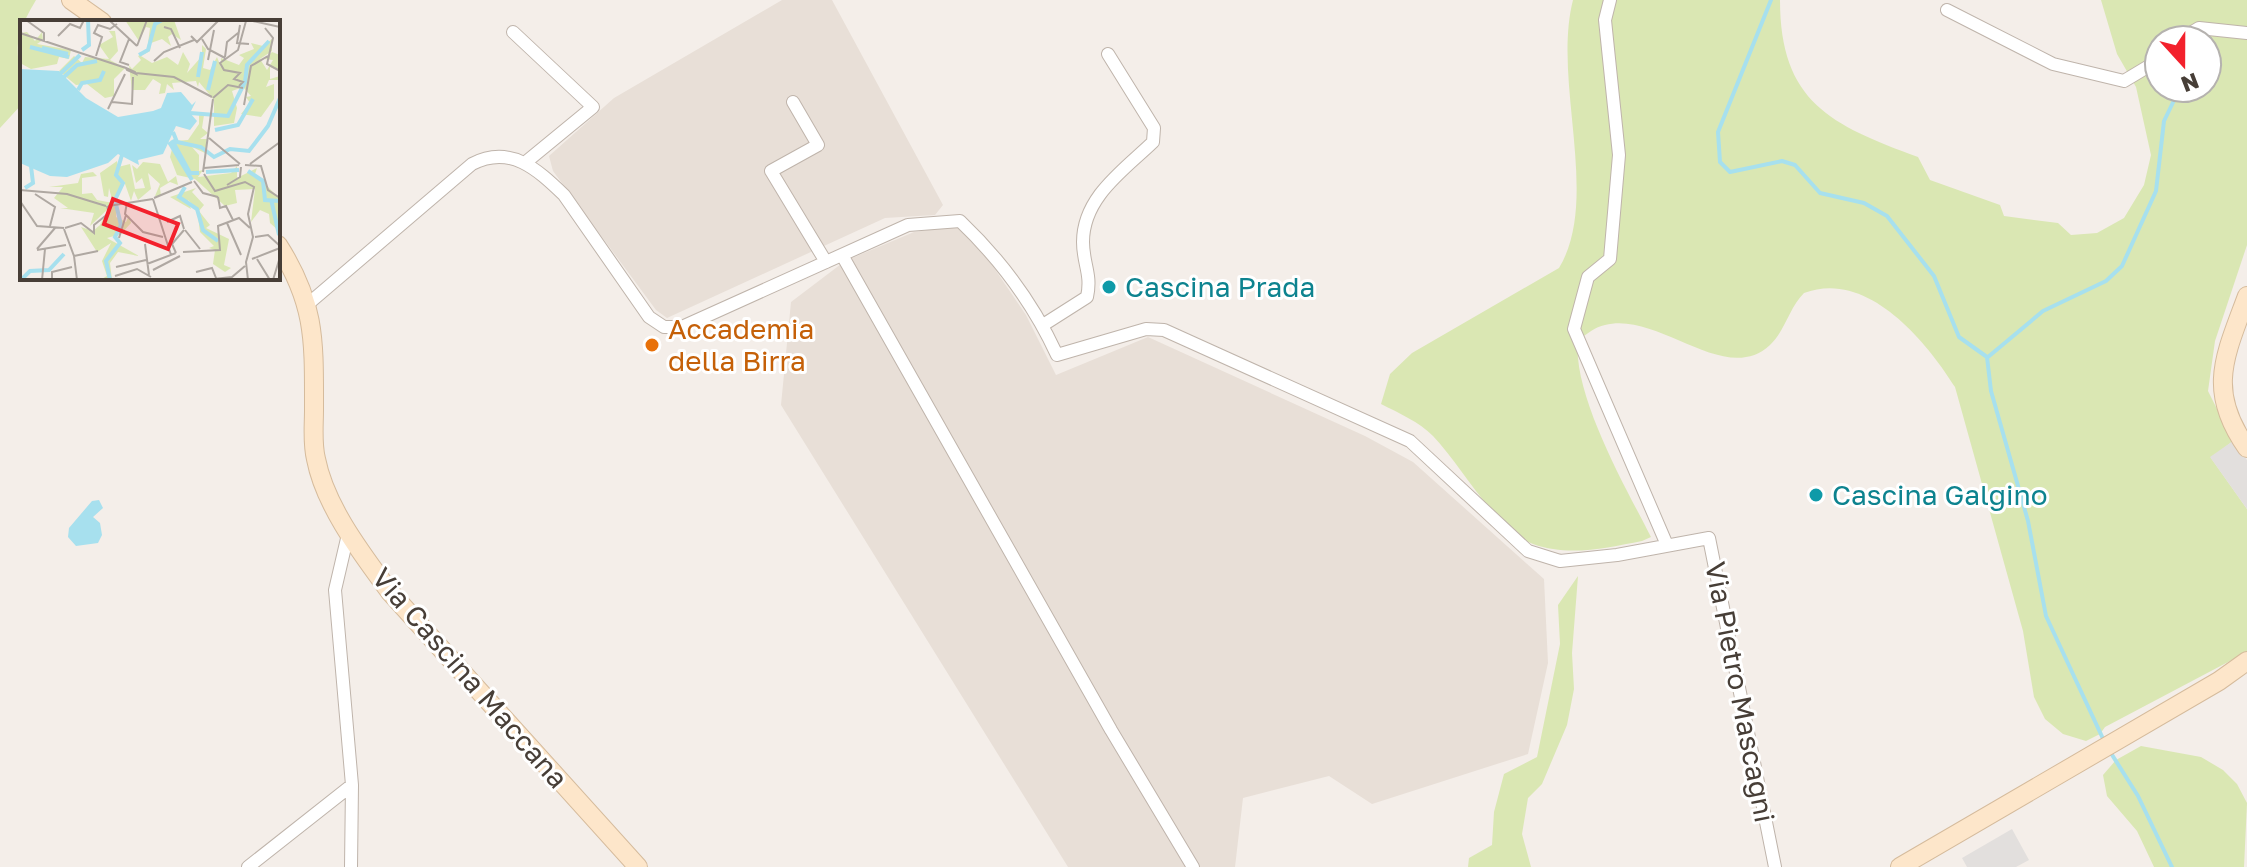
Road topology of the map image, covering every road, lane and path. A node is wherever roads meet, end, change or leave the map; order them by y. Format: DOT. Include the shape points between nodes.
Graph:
graph roads {
  1 [pos="71,0"];
  2 [pos="1610,0"];
  3 [pos="1947,10"];
  4 [pos="99,20"];
  5 [pos="2223,30"];
  6 [pos="513,32"];
  7 [pos="2247,33"];
  8 [pos="1108,54"];
  9 [pos="2143,70"];
  10 [pos="793,102"];
  11 [pos="526,162"];
  12 [pos="280,249"];
  13 [pos="842,255"];
  14 [pos="826,262"];
  15 [pos="2247,296"];
  16 [pos="308,304"];
  17 [pos="1043,325"];
  18 [pos="2247,448"];
  19 [pos="349,530"];
  20 [pos="1667,545"];
  21 [pos="2247,661"];
  22 [pos="2247,672"];
  23 [pos="2219,681"];
  24 [pos="352,785"];
  25 [pos="248,867"];
  26 [pos="351,867"];
  27 [pos="638,867"];
  28 [pos="1193,867"];
  29 [pos="1775,867"];
  30 [pos="1900,867"];
  1 -- 4 [label="street"];
  2 -- 20 [label="street" via="1605,20 1619,155 1610,259 1588,277 1574,329"];
  3 -- 9 [label="street" via="2053,64 2124,81"];
  5 -- 7 [label="street"];
  6 -- 11 [label="street" via="593,107"];
  8 -- 17 [label="street" via="1154,128 1153,142 1097,195 1083,242 1091,276 1087,297"];
  10 -- 14 [label="street" via="818,145 771,171"];
  11 -- 14 [label="street, Via Pietro Mascagni" via="564,195 649,317 664,327 682,327"];
  11 -- 16 [label="street" via="505,155 486,156 472,164"];
  12 -- 16 [label="street, Via Cascina Maccana"];
  13 -- 14 [label="street, Via Pietro Mascagni"];
  13 -- 17 [label="street, Via Pietro Mascagni" via="908,225 960,221 996,255"];
  13 -- 28 [label="street" via="1108,727"];
  15 -- 18 [label="street" via="2221,381 2226,411"];
  16 -- 19 [label="street, Via Cascina Maccana" via="315,455 321,480"];
  17 -- 20 [label="street, Via Pietro Mascagni" via="1057,355 1146,329 1164,330 1410,441 1528,551 1560,561"];
  19 -- 24 [label="street" via="335,590"];
  19 -- 27 [label="street, Via Cascina Maccana" via="390,592"];
  20 -- 29 [label="street, Via Pietro Mascagni" via="1709,538"];
  21 -- 23 [label="street"];
  22 -- 23 [label="street"];
  23 -- 30 [label="street"];
  24 -- 25 [label="street"];
  24 -- 26 [label="street"];
}
